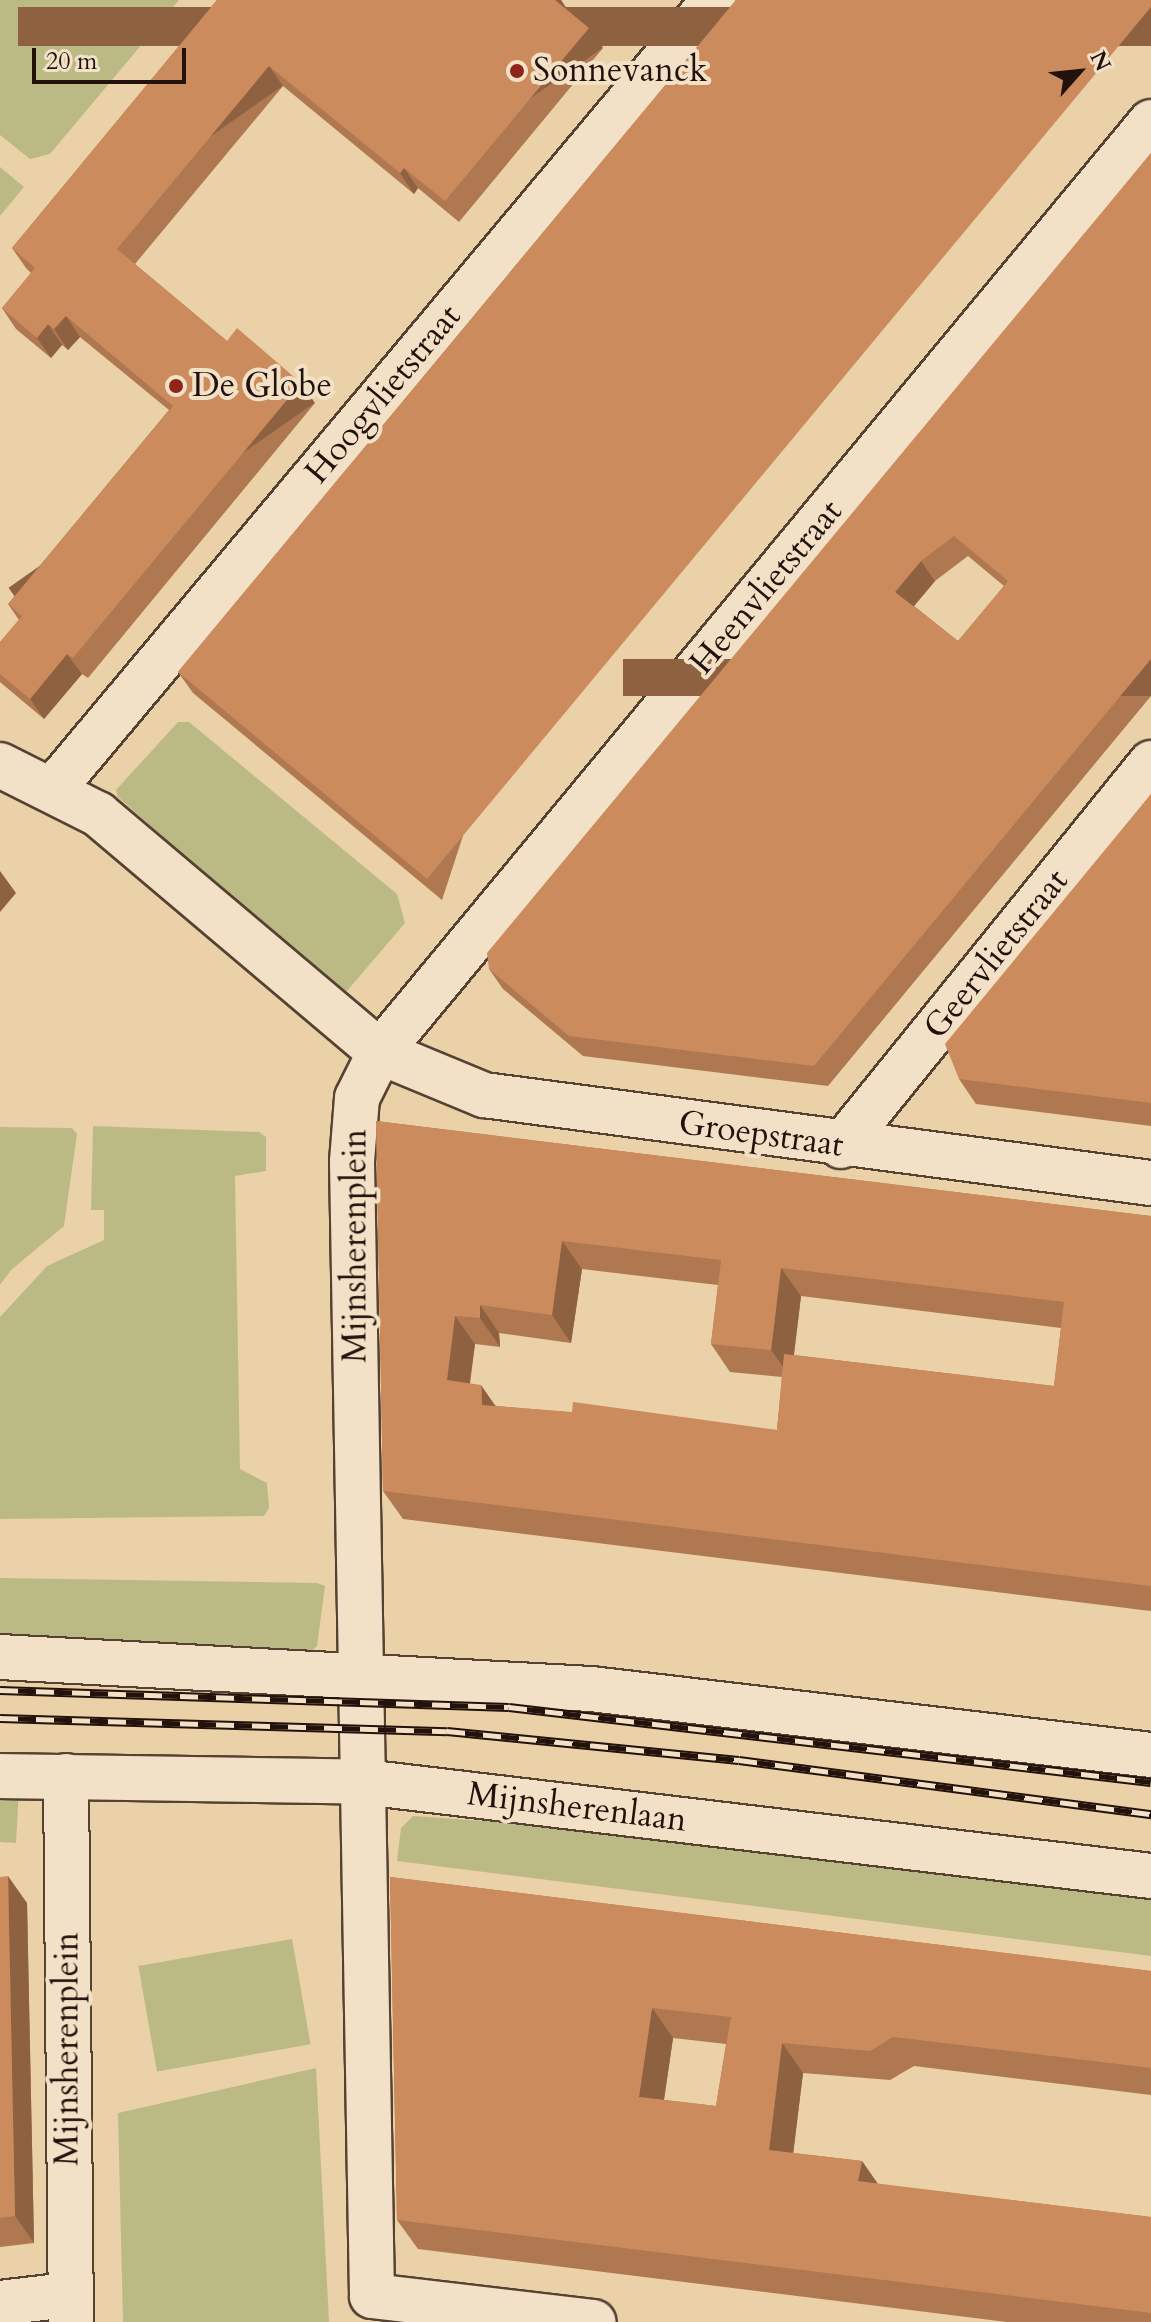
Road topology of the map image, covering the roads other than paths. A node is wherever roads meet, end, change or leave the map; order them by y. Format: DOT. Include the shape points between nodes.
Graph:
graph roads {
  1 [pos="714,0"];
  2 [pos="1151,122"];
  3 [pos="1151,763"];
  4 [pos="0,765"];
  5 [pos="53,789"];
  6 [pos="380,1052"];
  7 [pos="841,1146"];
  8 [pos="1151,1183"];
  9 [pos="0,1657"];
  10 [pos="362,1674"];
  11 [pos="1151,1755"];
  12 [pos="0,1776"];
  13 [pos="66,1776"];
  14 [pos="364,1782"];
  15 [pos="1151,1876"];
  16 [pos="0,2303"];
  17 [pos="69,2309"];
  18 [pos="593,2322"];
  1 -- 5 [label="street, Hoogvlietstraat"];
  2 -- 6 [label="street, Heenvlietstraat"];
  3 -- 7 [label="street, Geervlietstraat"];
  4 -- 5 [label="street"];
  5 -- 6 [label="street" via="98,814"];
  6 -- 7 [label="street, Groepstraat" via="484,1095"];
  6 -- 10 [label="street, Mijnsherenplein" via="353,1117"];
  7 -- 8 [label="street, Groepstraat"];
  9 -- 10 [label="street"];
  10 -- 11 [label="street" via="605,1690"];
  10 -- 14 [label="street, Mijnsherenplein"];
  12 -- 13 [label="street, Mijnsherenlaan"];
  13 -- 14 [label="street, Mijnsherenlaan"];
  13 -- 17 [label="street, Mijnsherenplein"];
  14 -- 15 [label="street, Mijnsherenlaan"];
  14 -- 18 [label="street" via="372,2296"];
  16 -- 17 [label="street"];
}
